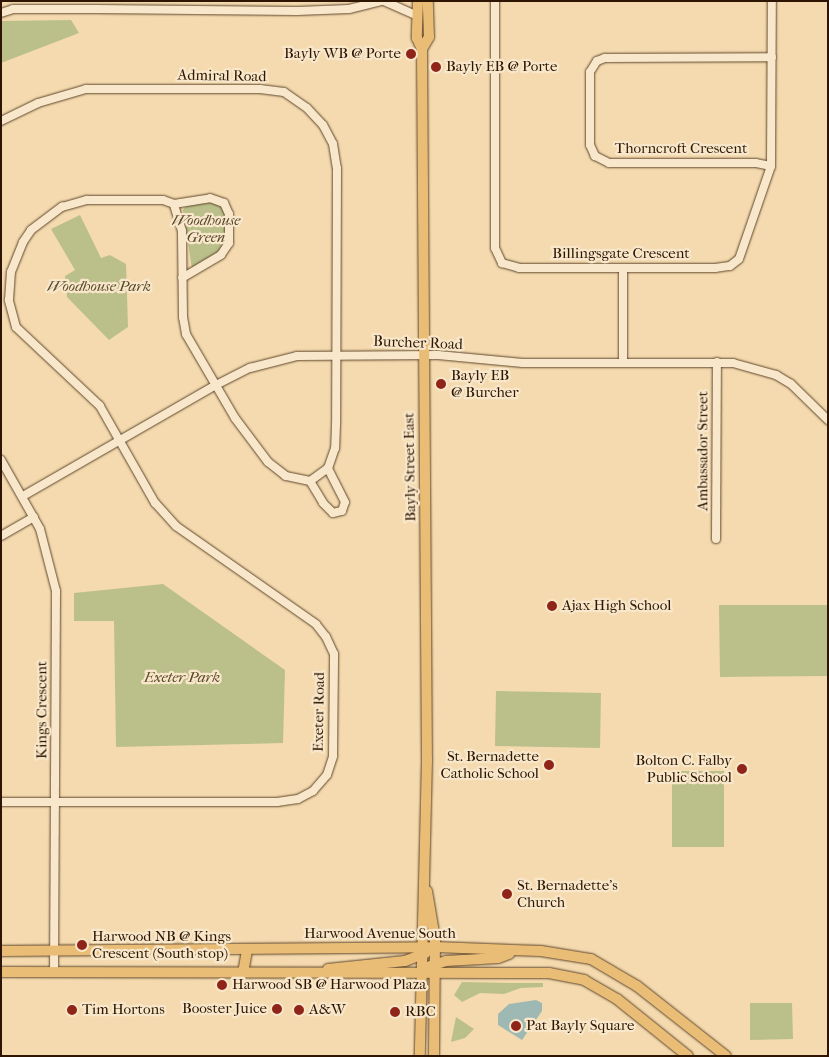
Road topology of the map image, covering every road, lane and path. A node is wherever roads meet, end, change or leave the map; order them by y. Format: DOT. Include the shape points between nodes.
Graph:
graph roads {
  1 [pos="297,1"];
  2 [pos="383,1"];
  3 [pos="418,1"];
  4 [pos="428,1"];
  5 [pos="495,1"];
  6 [pos="772,1"];
  7 [pos="64,5"];
  8 [pos="298,11"];
  9 [pos="1,13"];
  10 [pos="417,16"];
  11 [pos="422,49"];
  12 [pos="772,57"];
  13 [pos="1,121"];
  14 [pos="771,166"];
  15 [pos="174,204"];
  16 [pos="623,268"];
  17 [pos="182,278"];
  18 [pos="336,355"];
  19 [pos="423,355"];
  20 [pos="622,362"];
  21 [pos="717,362"];
  22 [pos="216,385"];
  23 [pos="828,420"];
  24 [pos="120,440"];
  25 [pos="1,460"];
  26 [pos="328,468"];
  27 [pos="310,481"];
  28 [pos="23,496"];
  29 [pos="34,516"];
  30 [pos="1,536"];
  31 [pos="716,539"];
  32 [pos="1,802"];
  33 [pos="55,802"];
  34 [pos="426,885"];
  35 [pos="435,947"];
  36 [pos="55,950"];
  37 [pos="247,950"];
  38 [pos="1,951"];
  39 [pos="421,952"];
  40 [pos="515,952"];
  41 [pos="435,969"];
  42 [pos="1,972"];
  43 [pos="302,972"];
  44 [pos="54,973"];
  45 [pos="243,974"];
  46 [pos="422,975"];
  47 [pos="420,1056"];
  48 [pos="434,1056"];
  49 [pos="688,1056"];
  50 [pos="726,1056"];
  1 -- 8 [label="street"];
  2 -- 8 [label="street" via="349,9"];
  2 -- 10 [label="street"];
  3 -- 10 [label="main road, Bayly Street East"];
  4 -- 11 [label="main road, Bayly Street East" via="429,37"];
  5 -- 16 [label="street, Billingsgate Crescent" via="497,256 510,267 519,268"];
  6 -- 12 [label="street, Billingsgate Crescent"];
  7 -- 8 [label="street"];
  7 -- 9 [label="street"];
  10 -- 11 [label="main road, Bayly Street East" via="417,38"];
  11 -- 19 [label="main road, Bayly Street East"];
  12 -- 14 [label="street, Billingsgate Crescent"];
  12 -- 14 [label="street, Thorncroft Crescent" via="605,58 597,61 590,72 590,144 595,156 602,160"];
  13 -- 18 [label="street, Admiral Road" via="38,103 86,90 260,89 284,92 307,108 323,125 334,144 337,168"];
  14 -- 16 [label="street, Billingsgate Crescent" via="739,259 730,266"];
  15 -- 17 [label="street" via="182,231"];
  15 -- 17 [label="street, Exeter Road" via="210,198 224,203 229,214 229,243 221,255"];
  15 -- 24 [label="street, Exeter Road" via="163,200 88,200 62,207 31,230 11,272 9,300 16,327 100,406"];
  16 -- 20 [label="street"];
  17 -- 22 [label="street" via="186,334"];
  18 -- 19 [label="street, Burcher Road"];
  18 -- 22 [label="street, Burcher Road" via="272,360"];
  18 -- 26 [label="street, Admiral Road" via="335,448"];
  19 -- 20 [label="street, Burcher Road" via="523,363"];
  19 -- 34 [label="main road, Bayly Street East"];
  20 -- 21 [label="street, Burcher Road"];
  21 -- 23 [label="street, Burcher Road" via="760,368 776,375 791,384"];
  21 -- 31 [label="street, Ambassador Street"];
  22 -- 24 [label="street, Burcher Road"];
  22 -- 27 [label="street" via="235,418 268,462 286,476"];
  24 -- 28 [label="street, Burcher Road"];
  24 -- 33 [label="street, Exeter Road" via="155,504 176,526 316,624 326,637 334,654 333,756 327,775 313,791 298,799"];
  25 -- 28 [label="street, Kings Crescent"];
  26 -- 27 [label="street"];
  26 -- 27 [label="street" via="345,502 342,511 333,514"];
  28 -- 29 [label="street, Kings Crescent"];
  29 -- 30 [label="street"];
  29 -- 33 [label="street, Kings Crescent" via="49,556 56,591"];
  32 -- 33 [label="street, Exeter Road"];
  33 -- 36 [label="street, Kings Crescent"];
  34 -- 35 [label="main road, Bayly Street East"];
  34 -- 39 [label="main road, Bayly Street East"];
  35 -- 39 [label="main road, Harwood Avenue South"];
  35 -- 40 [label="main road, Harwood Avenue South"];
  35 -- 41 [label="main road, Bayly Street East"];
  36 -- 37 [label="main road, Harwood Avenue South"];
  36 -- 38 [label="main road, Harwood Avenue South"];
  36 -- 44 [label="street, Kings Crescent"];
  37 -- 39 [label="main road, Harwood Avenue South"];
  37 -- 45 [label="main road"];
  39 -- 43 [label="main road" via="405,961"];
  39 -- 46 [label="main road, Bayly Street East"];
  40 -- 41 [label="main road"];
  40 -- 50 [label="main road, Harwood Avenue South" via="540,950 591,959 637,986"];
  41 -- 46 [label="main road"];
  41 -- 48 [label="main road, Bayly Street East"];
  41 -- 49 [label="main road" via="550,973 584,980 617,998"];
  42 -- 44 [label="main road"];
  43 -- 45 [label="main road"];
  43 -- 46 [label="main road"];
  44 -- 45 [label="main road"];
  46 -- 47 [label="main road, Bayly Street East"];
}
